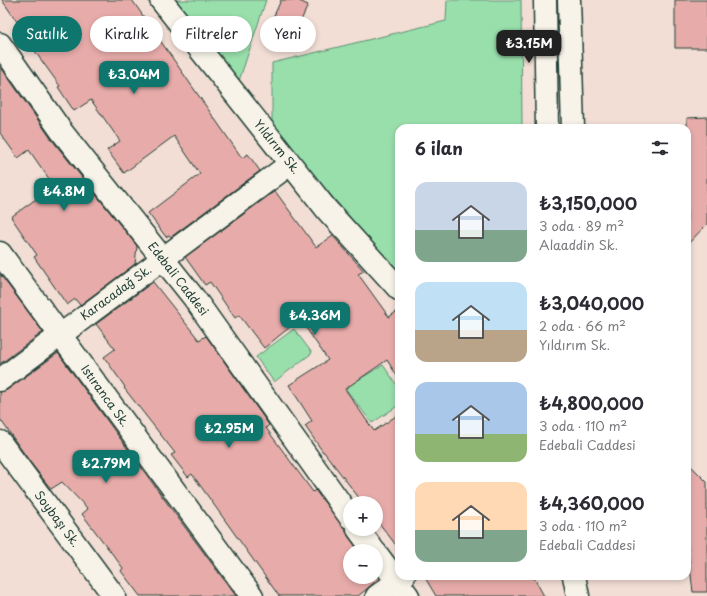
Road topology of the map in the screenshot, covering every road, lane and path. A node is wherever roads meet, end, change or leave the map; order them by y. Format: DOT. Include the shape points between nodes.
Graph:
graph roads {
  1 [pos="161,0"];
  2 [pos="545,0"];
  3 [pos="569,0"];
  4 [pos="0,44"];
  5 [pos="547,124"];
  6 [pos="573,124"];
  7 [pos="290,164"];
  8 [pos="0,253"];
  9 [pos="162,259"];
  10 [pos="395,285"];
  11 [pos="60,334"];
  12 [pos="0,380"];
  13 [pos="0,442"];
  14 [pos="343,507"];
  15 [pos="383,561"];
  16 [pos="395,576"];
  17 [pos="575,580"];
  18 [pos="587,580"];
  19 [pos="403,585"];
  20 [pos="114,596"];
  21 [pos="252,596"];
  22 [pos="377,596"];
  23 [pos="578,596"];
  24 [pos="588,596"];
  1 -- 7 [label="street, Yıldırım Sk."];
  2 -- 5 [label="street"];
  3 -- 6 [label="street"];
  4 -- 9 [label="street, Edebali Caddesi" via="62,132"];
  7 -- 9 [label="street, Karacadağ Sk."];
  7 -- 10 [label="street, Yıldırım Sk." via="327,210"];
  8 -- 11 [label="street, Istıranca Sk."];
  9 -- 11 [label="street, Karacadağ Sk."];
  9 -- 14 [label="street, Edebali Caddesi" via="194,298"];
  11 -- 12 [label="street, Karacadağ Sk."];
  11 -- 21 [label="street, Istıranca Sk."];
  13 -- 20 [label="street, Soybaşı Sk."];
  15 -- 16 [label="street"];
  17 -- 23 [label="street"];
  18 -- 24 [label="street"];
  19 -- 22 [label="street"];
}
